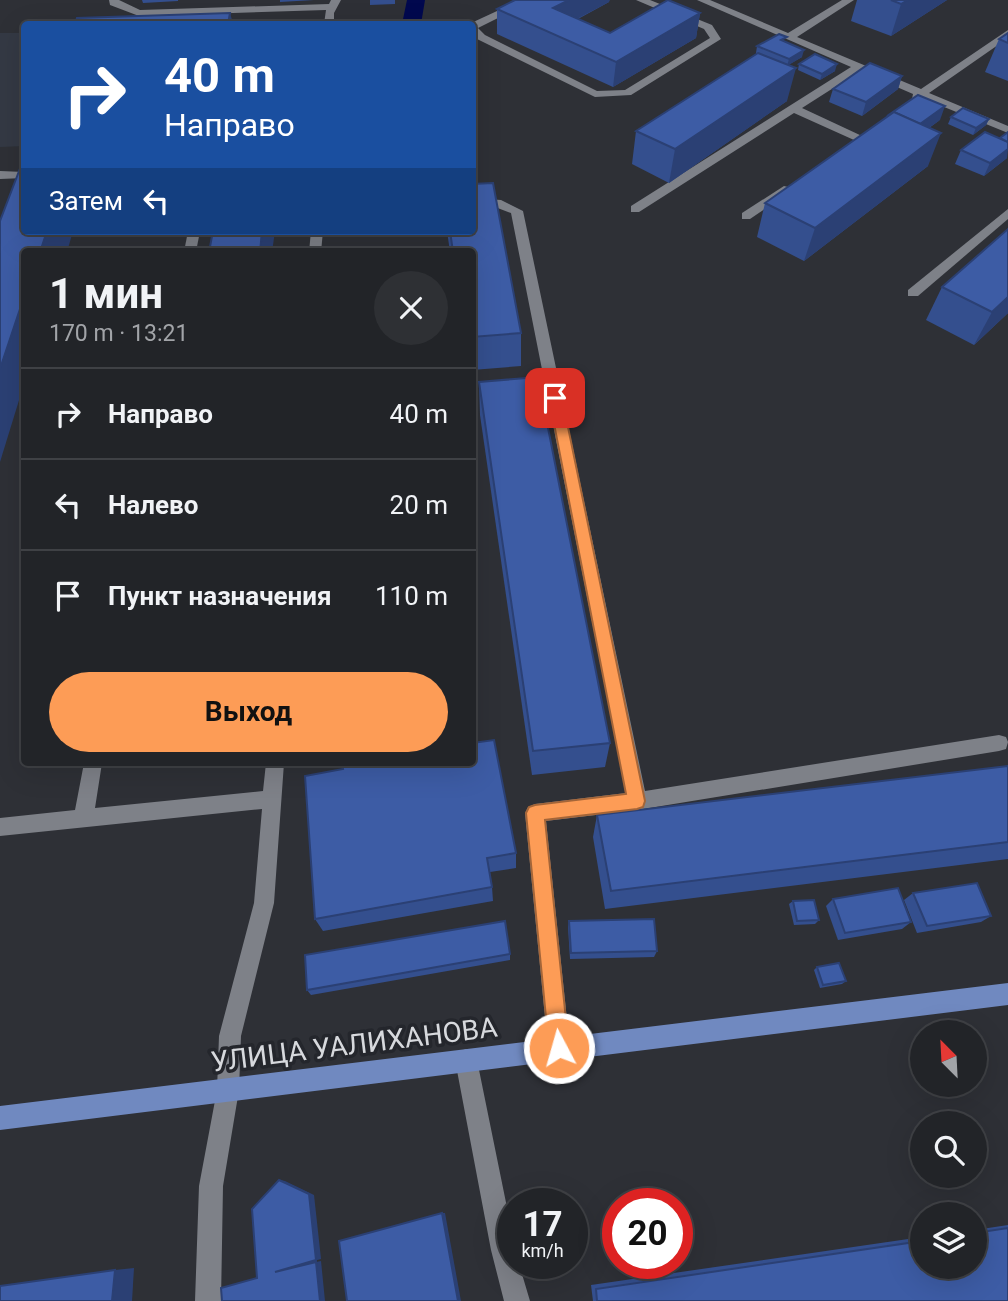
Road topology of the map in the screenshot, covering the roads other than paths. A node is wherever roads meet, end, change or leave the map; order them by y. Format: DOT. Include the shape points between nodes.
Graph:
graph roads {
  1 [pos="114,0"];
  2 [pos="529,0"];
  3 [pos="641,0"];
  4 [pos="702,0"];
  5 [pos="849,0"];
  6 [pos="334,3"];
  7 [pos="328,21"];
  8 [pos="476,26"];
  9 [pos="476,32"];
  10 [pos="1008,33"];
  11 [pos="789,37"];
  12 [pos="859,66"];
  13 [pos="922,93"];
  14 [pos="793,108"];
  15 [pos="901,108"];
  16 [pos="1008,130"];
  17 [pos="847,146"];
  18 [pos="0,175"];
  19 [pos="21,175"];
  20 [pos="21,177"];
  21 [pos="791,185"];
  22 [pos="15,188"];
  23 [pos="476,202"];
  24 [pos="635,209"];
  25 [pos="1008,213"];
  26 [pos="746,216"];
  27 [pos="912,293"];
  28 [pos="999,743"];
  29 [pos="92,766"];
  30 [pos="275,766"];
  31 [pos="273,799"];
  32 [pos="637,801"];
  33 [pos="83,820"];
  34 [pos="0,827"];
  35 [pos="1008,994"];
  36 [pos="559,1048"];
  37 [pos="466,1060"];
  38 [pos="228,1090"];
  39 [pos="0,1118"];
  40 [pos="208,1301"];
  41 [pos="517,1301"];
  1 -- 6 [label="street" via="139,13"];
  2 -- 8 [label="street"];
  3 -- 9 [label="street" via="708,27 716,39 627,93 595,94"];
  4 -- 11 [label="street"];
  5 -- 11 [label="street"];
  6 -- 7 [label="street"];
  10 -- 13 [label="street"];
  11 -- 12 [label="street"];
  12 -- 13 [label="street"];
  12 -- 14 [label="street"];
  13 -- 15 [label="street"];
  13 -- 16 [label="street"];
  14 -- 17 [label="street" via="863,134"];
  14 -- 24 [label="street"];
  18 -- 19 [label="street"];
  20 -- 22 [label="street"];
  21 -- 26 [label="street"];
  23 -- 32 [label="street" via="497,203 517,211"];
  25 -- 27 [label="street"];
  28 -- 32 [label="street"];
  29 -- 33 [label="street"];
  30 -- 31 [label="street"];
  31 -- 33 [label="street"];
  31 -- 38 [label="street" via="264,903 230,1036"];
  32 -- 36 [label="street" via="535,813"];
  33 -- 34 [label="street"];
  35 -- 36 [label="main road, УЛИЦА УАЛИХАНОВА"];
  36 -- 37 [label="main road, УЛИЦА УАЛИХАНОВА"];
  37 -- 38 [label="main road, УЛИЦА УАЛИХАНОВА"];
  37 -- 41 [label="street"];
  38 -- 39 [label="main road, УЛИЦА УАЛИХАНОВА"];
  38 -- 40 [label="street" via="211,1186"];
}
